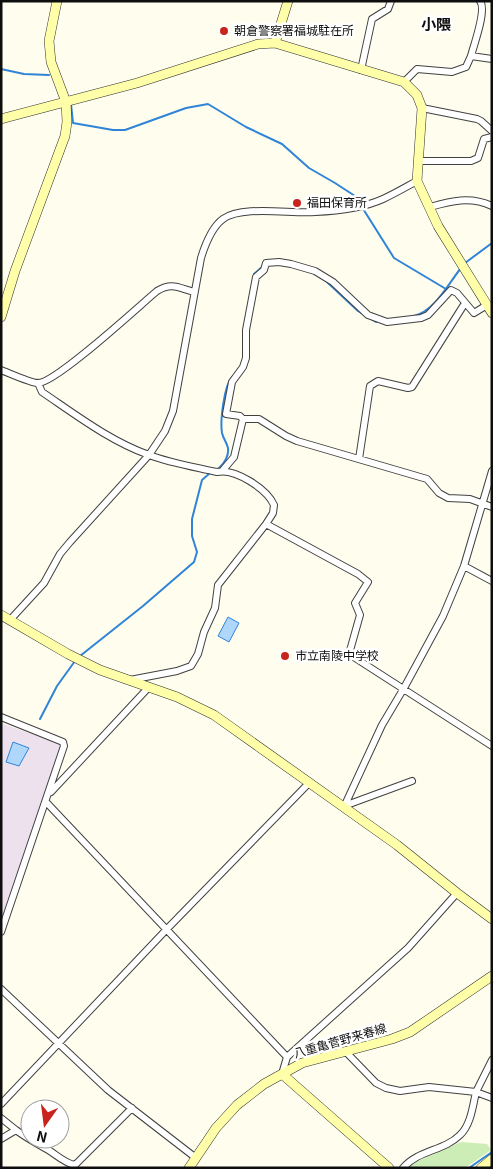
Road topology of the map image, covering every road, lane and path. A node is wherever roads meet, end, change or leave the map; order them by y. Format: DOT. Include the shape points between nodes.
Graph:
graph roads {
  1 [pos="57,1"];
  2 [pos="288,1"];
  3 [pos="391,1"];
  4 [pos="480,1"];
  5 [pos="276,43"];
  6 [pos="471,56"];
  7 [pos="492,59"];
  8 [pos="361,70"];
  9 [pos="404,82"];
  10 [pos="66,102"];
  11 [pos="422,108"];
  12 [pos="1,119"];
  13 [pos="492,131"];
  14 [pos="492,137"];
  15 [pos="418,161"];
  16 [pos="417,181"];
  17 [pos="492,206"];
  18 [pos="430,208"];
  19 [pos="194,292"];
  20 [pos="465,303"];
  21 [pos="489,309"];
  22 [pos="1,317"];
  23 [pos="1,370"];
  24 [pos="38,383"];
  25 [pos="243,419"];
  26 [pos="149,455"];
  27 [pos="359,459"];
  28 [pos="223,470"];
  29 [pos="492,471"];
  30 [pos="482,502"];
  31 [pos="492,507"];
  32 [pos="266,524"];
  33 [pos="464,566"];
  34 [pos="492,581"];
  35 [pos="5,618"];
  36 [pos="129,681"];
  37 [pos="149,687"];
  38 [pos="404,688"];
  39 [pos="1,717"];
  40 [pos="492,746"];
  41 [pos="412,781"];
  42 [pos="310,782"];
  43 [pos="47,798"];
  44 [pos="344,807"];
  45 [pos="457,893"];
  46 [pos="492,919"];
  47 [pos="166,930"];
  48 [pos="1,932"];
  49 [pos="492,976"];
  50 [pos="1,989"];
  51 [pos="59,1043"];
  52 [pos="345,1051"];
  53 [pos="288,1057"];
  54 [pos="492,1060"];
  55 [pos="282,1074"];
  56 [pos="476,1092"];
  57 [pos="492,1098"];
  58 [pos="1,1104"];
  59 [pos="132,1108"];
  60 [pos="1,1118"];
  61 [pos="16,1130"];
  62 [pos="1,1139"];
  63 [pos="196,1158"];
  64 [pos="492,1159"];
  65 [pos="189,1168"];
  66 [pos="389,1168"];
  67 [pos="403,1168"];
  68 [pos="480,1168"];
  1 -- 10 [label="street" via="49,41 51,62"];
  2 -- 5 [label="street"];
  3 -- 8 [label="street" via="388,9 372,19"];
  4 -- 6 [label="street" via="483,12"];
  5 -- 8 [label="street"];
  5 -- 10 [label="street" via="258,44"];
  6 -- 7 [label="street"];
  6 -- 9 [label="street" via="466,67 460,70 417,69"];
  8 -- 9 [label="street"];
  9 -- 11 [label="street" via="417,96"];
  10 -- 12 [label="street"];
  10 -- 22 [label="street" via="65,136"];
  11 -- 13 [label="street" via="477,119"];
  11 -- 15 [label="street"];
  14 -- 15 [label="street" via="484,139 475,160"];
  15 -- 16 [label="street"];
  16 -- 18 [label="street"];
  16 -- 19 [label="street" via="369,204 311,213 258,211 223,219 204,245"];
  17 -- 18 [label="street" via="453,200"];
  18 -- 21 [label="street"];
  19 -- 24 [label="street" via="173,286 157,291 88,351 50,379"];
  19 -- 26 [label="street" via="170,420"];
  20 -- 21 [label="street" via="474,313"];
  20 -- 25 [label="street" via="451,290 428,315 388,322 368,315 333,282 315,271 292,264 266,263 256,277 246,330 245,362 230,387 226,414"];
  20 -- 27 [label="street" via="412,387 378,381 370,386"];
  23 -- 24 [label="street"];
  24 -- 26 [label="street" via="42,392 93,426"];
  25 -- 27 [label="street" via="259,419 297,441"];
  25 -- 28 [label="street" via="234,457"];
  26 -- 28 [label="street" via="217,472"];
  26 -- 35 [label="street" via="70,542 44,582"];
  27 -- 30 [label="street" via="427,479 448,498"];
  28 -- 32 [label="street" via="243,478 271,498 273,513"];
  29 -- 30 [label="street"];
  30 -- 31 [label="street"];
  30 -- 33 [label="street"];
  32 -- 36 [label="street" via="218,585 216,608 191,666"];
  32 -- 38 [label="street" via="368,582 355,603 360,615 349,654"];
  33 -- 34 [label="street"];
  33 -- 38 [label="street" via="443,616"];
  35 -- 36 [label="street" via="77,659"];
  36 -- 37 [label="street"];
  37 -- 42 [label="street" via="214,715"];
  37 -- 43 [label="street"];
  38 -- 40 [label="street"];
  38 -- 44 [label="street" via="382,725"];
  39 -- 43 [label="street" via="63,742"];
  41 -- 44 [label="street"];
  42 -- 44 [label="street"];
  42 -- 47 [label="street"];
  43 -- 47 [label="street"];
  43 -- 48 [label="street"];
  44 -- 45 [label="street"];
  45 -- 46 [label="street"];
  45 -- 53 [label="street" via="408,948"];
  47 -- 51 [label="street"];
  47 -- 53 [label="street"];
  49 -- 52 [label="street, 八重亀菅野来春線" via="410,1032"];
  50 -- 51 [label="street"];
  51 -- 58 [label="street"];
  51 -- 59 [label="street" via="108,1090"];
  52 -- 55 [label="street, 八重亀菅野来春線" via="302,1063"];
  52 -- 56 [label="street" via="376,1083 386,1088 400,1091 429,1087"];
  53 -- 55 [label="street"];
  54 -- 56 [label="street"];
  55 -- 63 [label="street, 八重亀菅野来春線" via="237,1105 216,1128"];
  55 -- 66 [label="street"];
  56 -- 57 [label="street"];
  56 -- 67 [label="street" via="461,1135 446,1145 417,1156"];
  59 -- 61 [label="street" via="75,1165"];
  59 -- 63 [label="street"];
  60 -- 61 [label="street"];
  61 -- 62 [label="street"];
  63 -- 65 [label="street, 八重亀菅野来春線"];
  64 -- 68 [label="street"];
}
